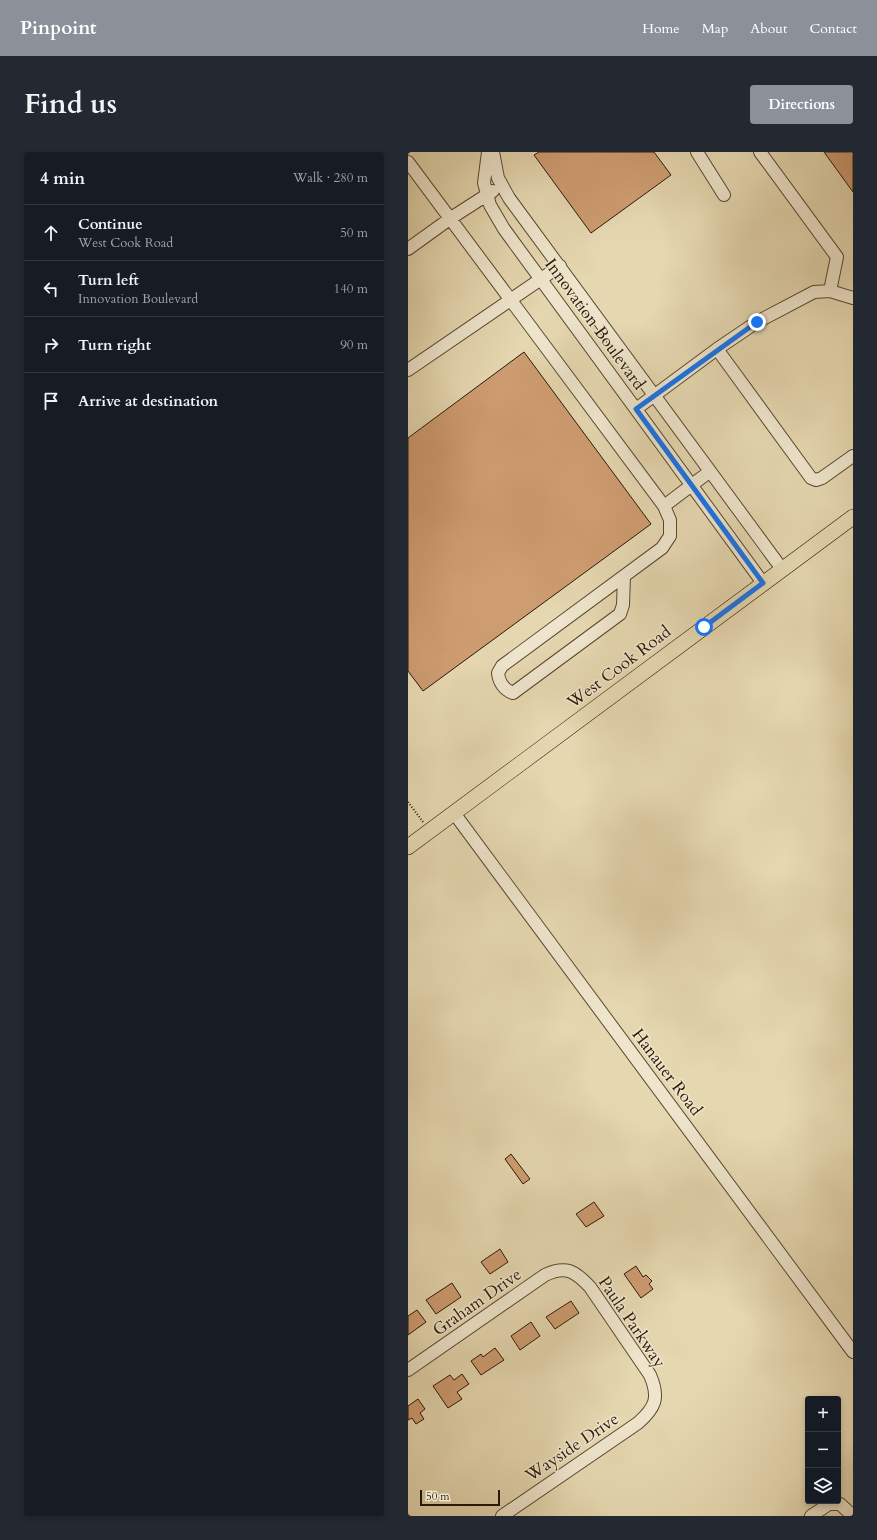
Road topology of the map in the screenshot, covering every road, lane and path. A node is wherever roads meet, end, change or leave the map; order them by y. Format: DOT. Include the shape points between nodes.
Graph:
graph roads {
  1 [pos="488,152"];
  2 [pos="493,152"];
  3 [pos="697,152"];
  4 [pos="760,152"];
  5 [pos="408,162"];
  6 [pos="502,186"];
  7 [pos="487,195"];
  8 [pos="724,195"];
  9 [pos="451,218"];
  10 [pos="408,249"];
  11 [pos="560,266"];
  12 [pos="540,279"];
  13 [pos="830,291"];
  14 [pos="853,298"];
  15 [pos="511,299"];
  16 [pos="717,349"];
  17 [pos="408,370"];
  18 [pos="653,396"];
  19 [pos="636,409"];
  20 [pos="853,456"];
  21 [pos="709,472"];
  22 [pos="690,486"];
  23 [pos="664,506"];
  24 [pos="853,517"];
  25 [pos="782,569"];
  26 [pos="624,576"];
  27 [pos="763,583"];
  28 [pos="408,802"];
  29 [pos="454,814"];
  30 [pos="430,832"];
  31 [pos="408,847"];
  32 [pos="569,1270"];
  33 [pos="853,1352"];
  34 [pos="408,1370"];
  35 [pos="656,1400"];
  36 [pos="502,1516"];
  37 [pos="810,1516"];
  38 [pos="853,1516"];
  1 -- 7 [label="street, Innovation Boulevard" via="484,183"];
  2 -- 6 [label="street, Innovation Boulevard"];
  3 -- 8 [label="street"];
  4 -- 13 [label="street" via="837,256"];
  5 -- 9 [label="street"];
  6 -- 7 [label="street"];
  6 -- 11 [label="street, Innovation Boulevard"];
  7 -- 9 [label="street"];
  7 -- 12 [label="street, Innovation Boulevard" via="504,229"];
  9 -- 10 [label="street"];
  9 -- 15 [label="street"];
  11 -- 12 [label="street"];
  11 -- 18 [label="street, Innovation Boulevard"];
  12 -- 15 [label="street"];
  12 -- 19 [label="street, Innovation Boulevard"];
  13 -- 14 [label="street"];
  13 -- 16 [label="street" via="814,292 757,322"];
  15 -- 17 [label="street"];
  15 -- 23 [label="street"];
  16 -- 18 [label="street"];
  16 -- 20 [label="street" via="811,478 822,478"];
  18 -- 19 [label="street"];
  18 -- 21 [label="street, Innovation Boulevard"];
  19 -- 22 [label="street, Innovation Boulevard"];
  21 -- 22 [label="street"];
  21 -- 25 [label="street, Innovation Boulevard"];
  22 -- 23 [label="street"];
  22 -- 27 [label="street, Innovation Boulevard"];
  23 -- 26 [label="street" via="670,520 670,536 662,548"];
  24 -- 25 [label="main road, West Cook Road"];
  25 -- 27 [label="main road, West Cook Road"];
  26 -- 26 [label="street" via="502,666 498,673 499,680 507,691 513,693 620,614 623,606"];
  27 -- 29 [label="main road, West Cook Road"];
  28 -- 30 [label="path"];
  29 -- 30 [label="main road, West Cook Road"];
  29 -- 33 [label="street, Hanauer Road"];
  30 -- 31 [label="main road, West Cook Road"];
  32 -- 34 [label="street, Graham Drive" via="557,1270 545,1275"];
  32 -- 35 [label="street, Paula Parkway" via="590,1287 650,1375"];
  35 -- 36 [label="street, Wayside Drive" via="648,1414 638,1423"];
  37 -- 38 [label="street" via="829,1504 840,1504"];
}
